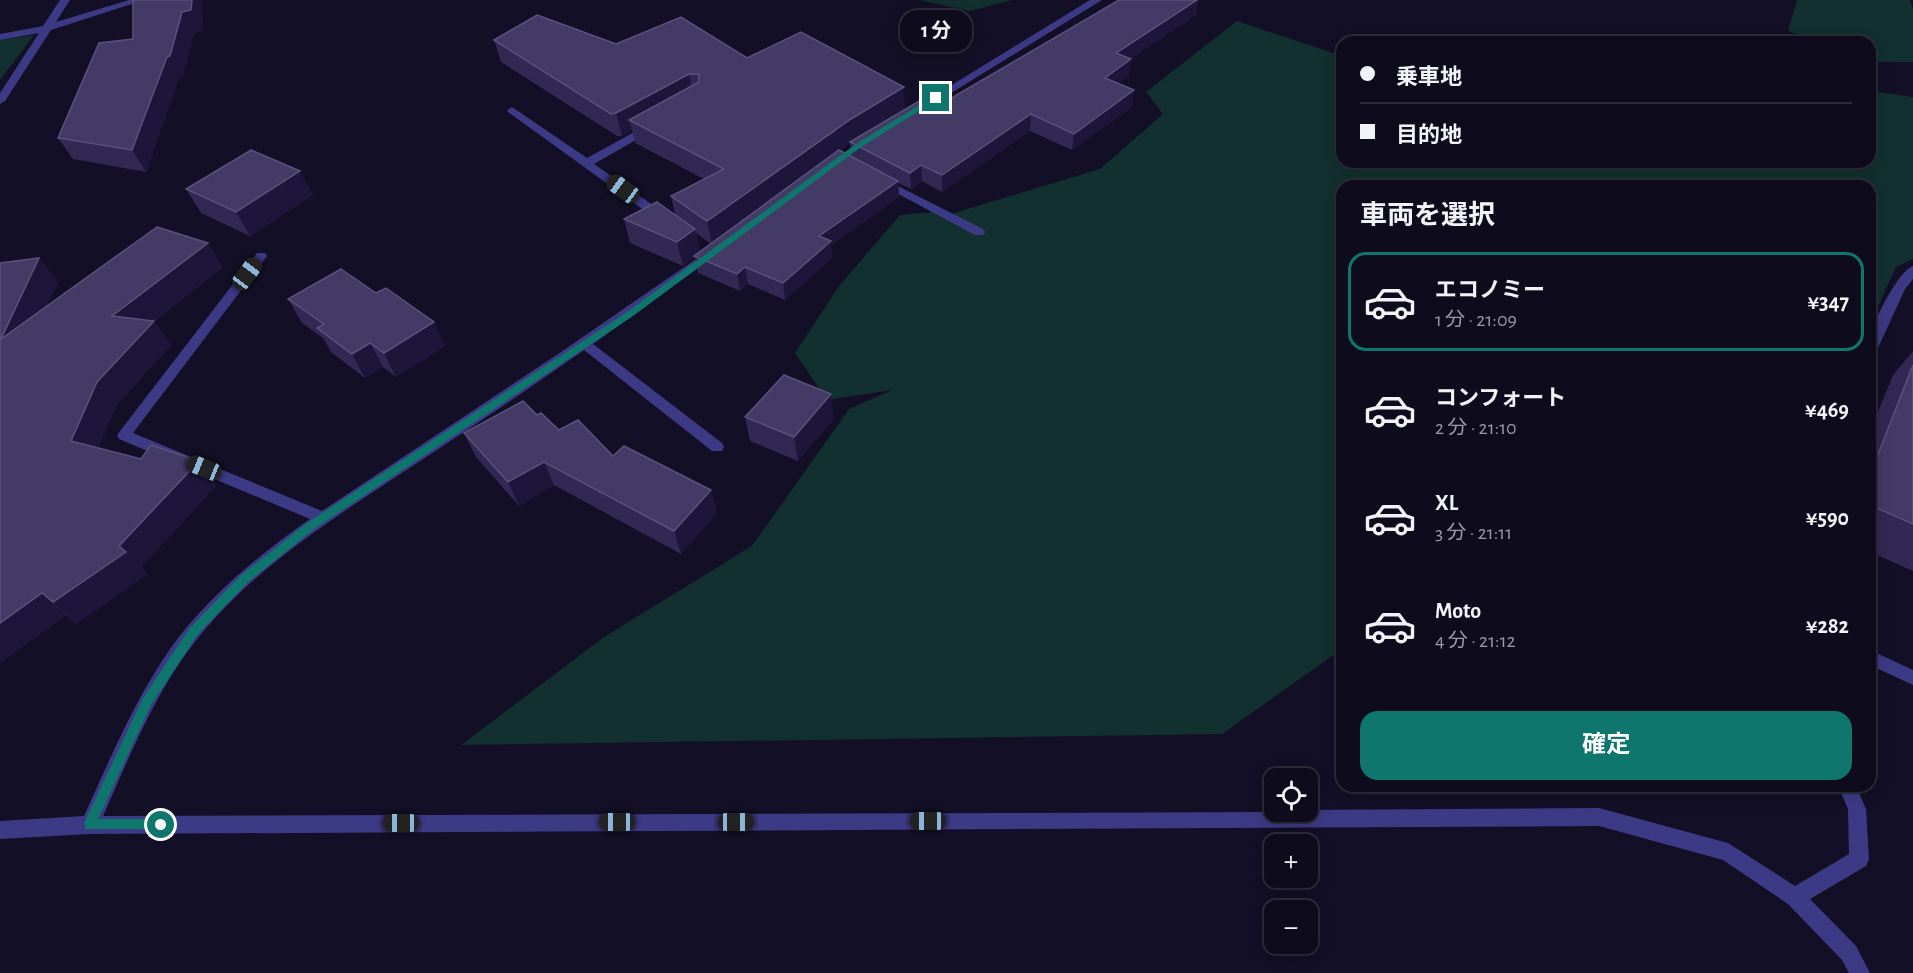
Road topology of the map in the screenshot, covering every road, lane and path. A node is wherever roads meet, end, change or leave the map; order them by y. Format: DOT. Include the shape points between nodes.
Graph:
graph roads {
  1 [pos="65,0"];
  2 [pos="139,0"];
  3 [pos="1092,1"];
  4 [pos="47,28"];
  5 [pos="0,37"];
  6 [pos="0,101"];
  7 [pos="512,110"];
  8 [pos="899,120"];
  9 [pos="658,123"];
  10 [pos="587,163"];
  11 [pos="869,174"];
  12 [pos="673,225"];
  13 [pos="979,232"];
  14 [pos="711,248"];
  15 [pos="261,256"];
  16 [pos="1913,270"];
  17 [pos="1876,337"];
  18 [pos="585,344"];
  19 [pos="717,447"];
  20 [pos="324,518"];
  21 [pos="1876,660"];
  22 [pos="1913,678"];
  23 [pos="1849,792"];
  24 [pos="90,825"];
  25 [pos="0,830"];
  26 [pos="1795,897"];
  27 [pos="1860,973"];
  1 -- 4 [label="street"];
  2 -- 4 [label="street"];
  3 -- 8 [label="street"];
  4 -- 5 [label="street"];
  4 -- 6 [label="street"];
  7 -- 10 [label="street"];
  9 -- 10 [label="street"];
  10 -- 12 [label="street"];
  11 -- 13 [label="street"];
  14 -- 18 [label="street" via="630,314"];
  15 -- 20 [label="street" via="124,435"];
  16 -- 17 [label="street" via="1899,288"];
  18 -- 19 [label="street"];
  18 -- 20 [label="street"];
  20 -- 24 [label="street" via="244,579 194,631 147,702"];
  21 -- 22 [label="street"];
  23 -- 26 [label="street" via="1857,809 1859,858"];
  24 -- 25 [label="street"];
  24 -- 26 [label="street" via="1599,817 1728,852"];
  26 -- 27 [label="street" via="1849,953"];
}
